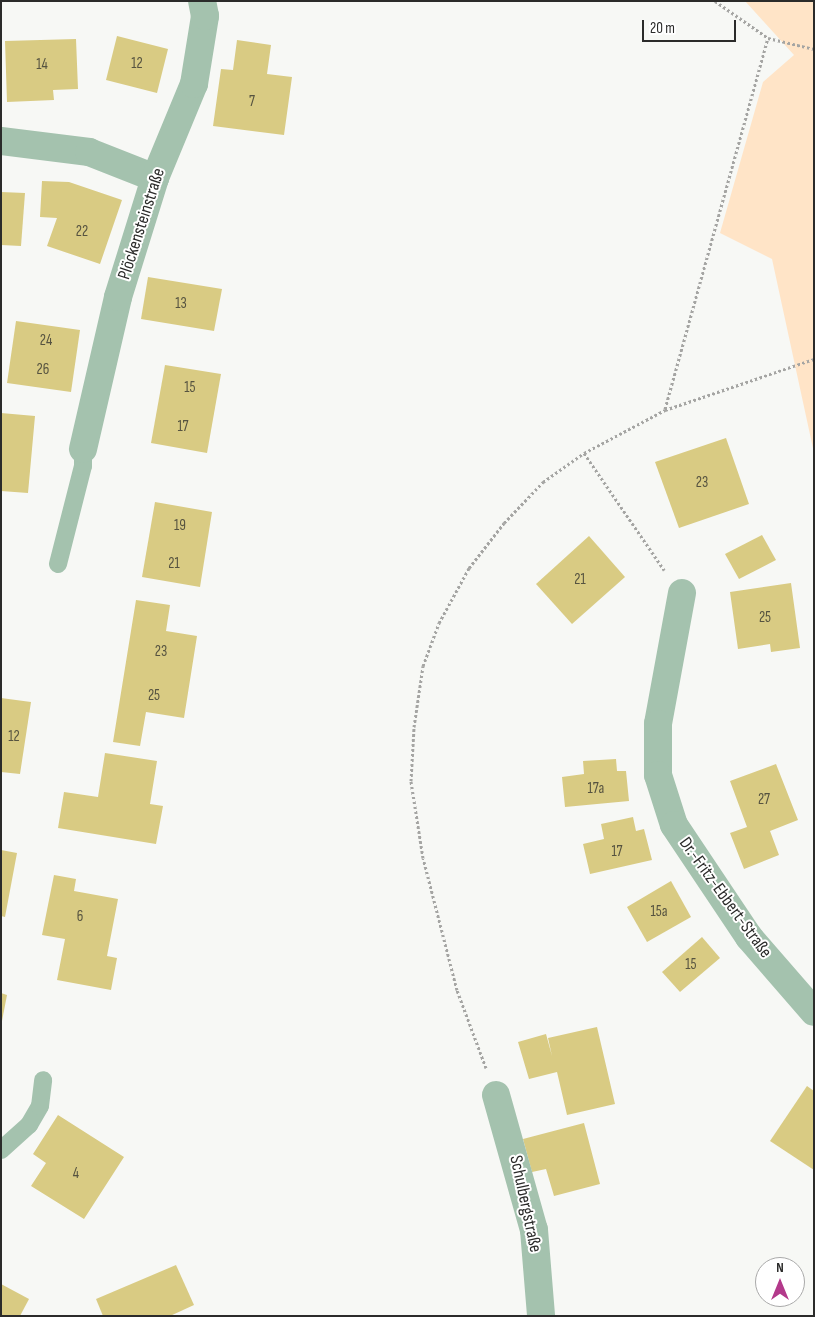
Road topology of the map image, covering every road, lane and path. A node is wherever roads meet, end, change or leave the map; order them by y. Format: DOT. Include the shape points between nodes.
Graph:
graph roads {
  1 [pos="202,1"];
  2 [pos="715,1"];
  3 [pos="768,38"];
  4 [pos="814,49"];
  5 [pos="1,141"];
  6 [pos="155,178"];
  7 [pos="814,359"];
  8 [pos="665,410"];
  9 [pos="83,449"];
  10 [pos="584,453"];
  11 [pos="58,564"];
  12 [pos="682,594"];
  13 [pos="814,1012"];
  14 [pos="43,1080"];
  15 [pos="496,1096"];
  16 [pos="1,1150"];
  17 [pos="541,1316"];
  1 -- 6 [label="street, Plöckensteinstraße" via="205,16 194,84"];
  2 -- 3 [label="path"];
  3 -- 4 [label="path"];
  3 -- 8 [label="path"];
  5 -- 6 [label="street" via="89,152"];
  6 -- 9 [label="street, Plöckensteinstraße" via="118,297"];
  7 -- 8 [label="path"];
  8 -- 10 [label="path"];
  9 -- 11 [label="lane" via="83,466"];
  10 -- 12 [label="path"];
  10 -- 15 [label="path" via="543,482 504,523 469,568 439,623 424,666 414,727 411,781 423,858 457,990"];
  12 -- 13 [label="street, Dr.-Fritz-Ebbert-Straße" via="658,724 658,775 674,826 703,874 749,937"];
  14 -- 16 [label="lane" via="40,1106 29,1125"];
  15 -- 17 [label="street, Schulbergstraße" via="534,1230"];
}
